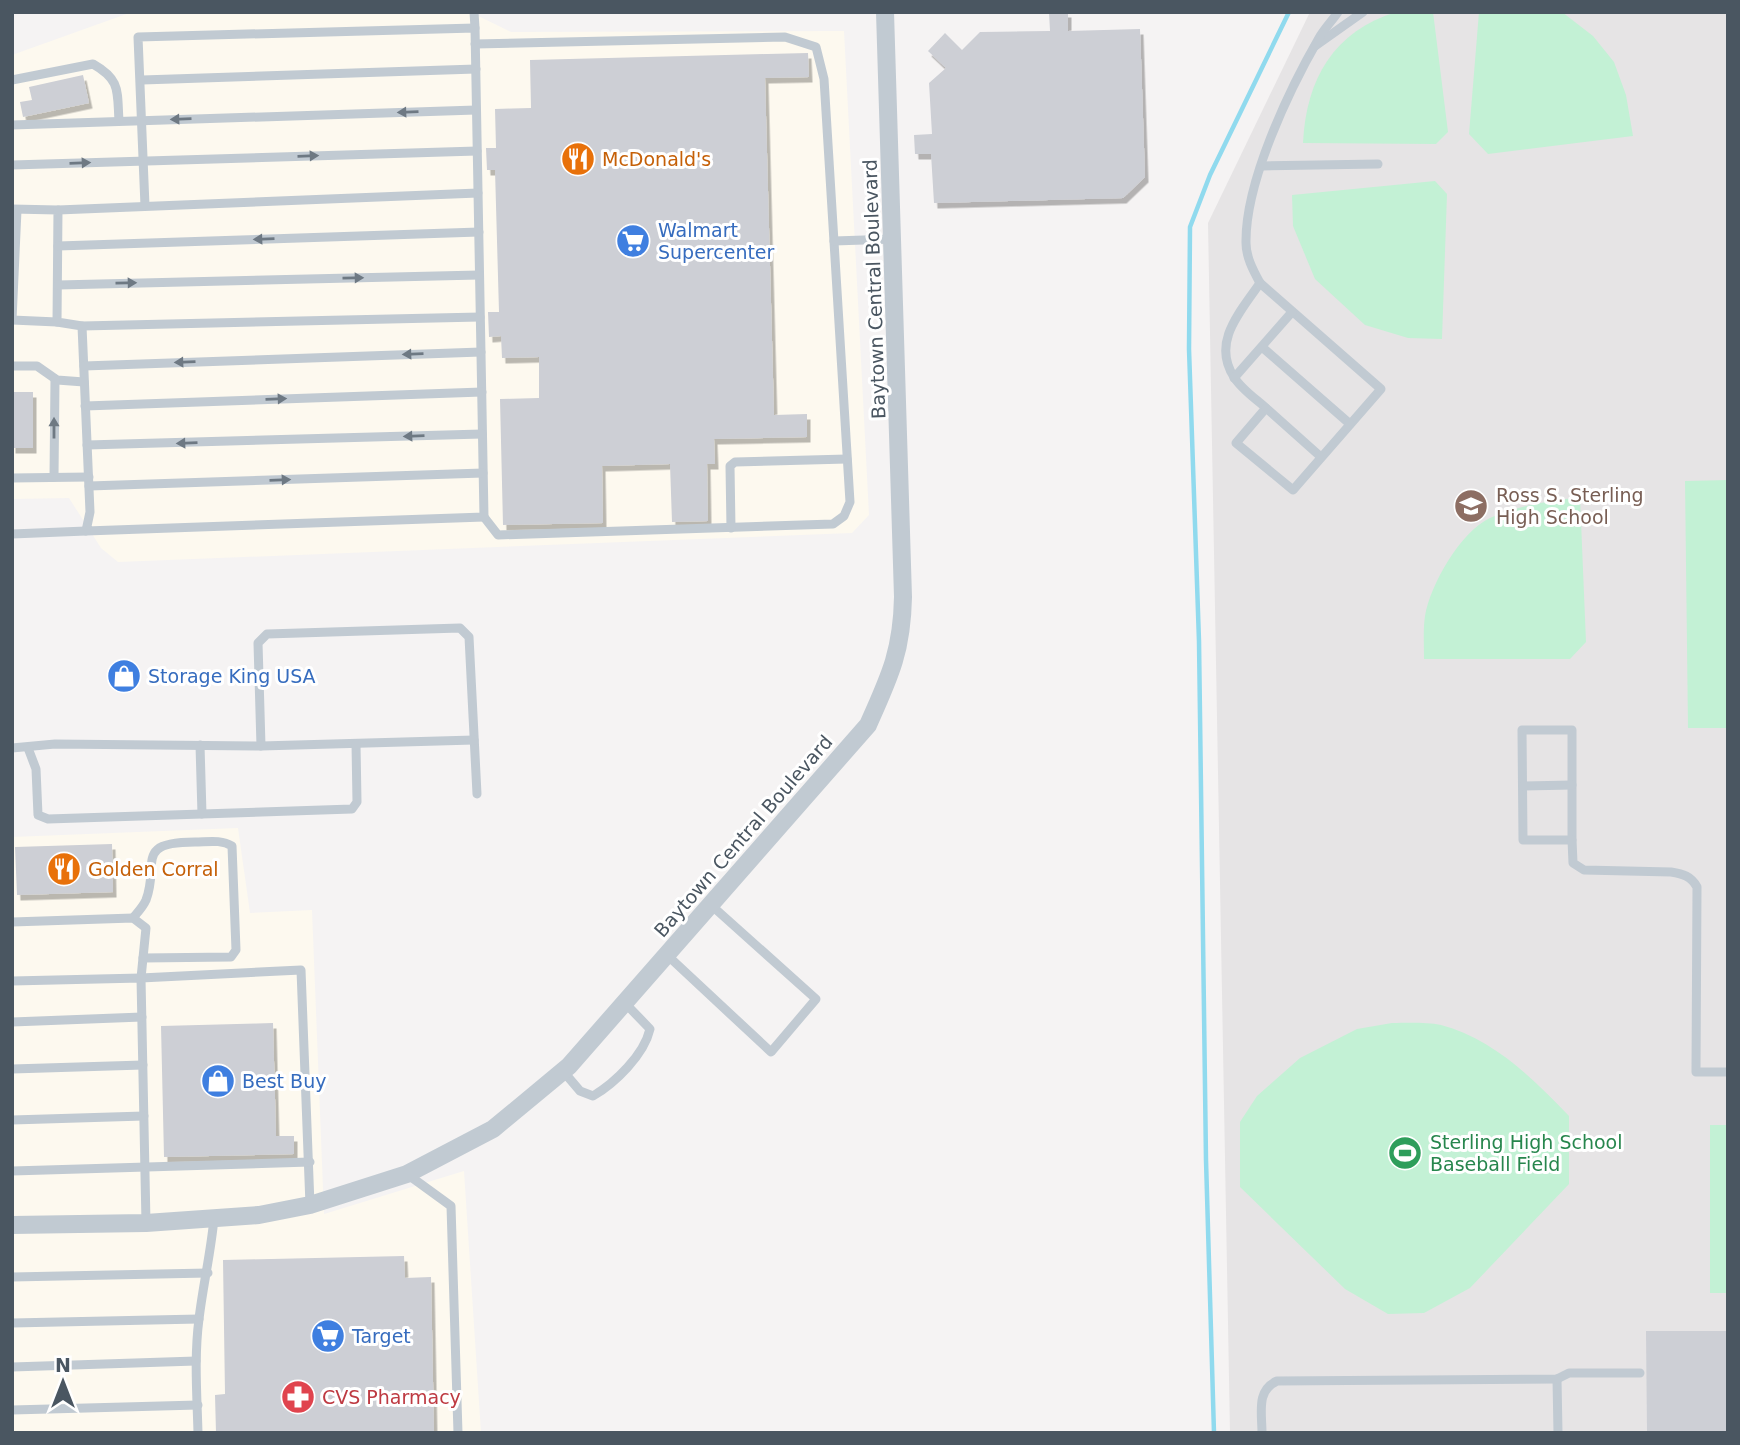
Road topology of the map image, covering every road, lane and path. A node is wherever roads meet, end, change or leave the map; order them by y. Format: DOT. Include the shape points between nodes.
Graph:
graph roads {
  1 [pos="474,12"];
  2 [pos="886,12"];
  3 [pos="1338,12"];
  4 [pos="1363,12"];
  5 [pos="475,28"];
  6 [pos="475,44"];
  7 [pos="1314,47"];
  8 [pos="476,69"];
  9 [pos="12,80"];
  10 [pos="142,80"];
  11 [pos="477,110"];
  12 [pos="119,121"];
  13 [pos="143,121"];
  14 [pos="12,125"];
  15 [pos="477,151"];
  16 [pos="144,161"];
  17 [pos="1378,164"];
  18 [pos="12,165"];
  19 [pos="1262,166"];
  20 [pos="478,193"];
  21 [pos="145,206"];
  22 [pos="15,209"];
  23 [pos="58,210"];
  24 [pos="479,232"];
  25 [pos="894,239"];
  26 [pos="14,240"];
  27 [pos="834,241"];
  28 [pos="58,246"];
  29 [pos="13,256"];
  30 [pos="13,274"];
  31 [pos="479,275"];
  32 [pos="1260,283"];
  33 [pos="58,285"];
  34 [pos="13,288"];
  35 [pos="1292,312"];
  36 [pos="480,317"];
  37 [pos="12,320"];
  38 [pos="57,322"];
  39 [pos="82,326"];
  40 [pos="1262,347"];
  41 [pos="481,352"];
  42 [pos="12,366"];
  43 [pos="84,366"];
  44 [pos="1234,378"];
  45 [pos="55,379"];
  46 [pos="84,383"];
  47 [pos="482,393"];
  48 [pos="85,406"];
  49 [pos="1266,408"];
  50 [pos="1350,424"];
  51 [pos="482,434"];
  52 [pos="87,445"];
  53 [pos="1321,457"];
  54 [pos="847,459"];
  55 [pos="483,473"];
  56 [pos="54,477"];
  57 [pos="12,478"];
  58 [pos="89,481"];
  59 [pos="484,517"];
  60 [pos="731,527"];
  61 [pos="86,531"];
  62 [pos="12,534"];
  63 [pos="474,740"];
  64 [pos="356,744"];
  65 [pos="200,746"];
  66 [pos="261,746"];
  67 [pos="12,748"];
  68 [pos="28,748"];
  69 [pos="1572,785"];
  70 [pos="1522,786"];
  71 [pos="477,794"];
  72 [pos="202,814"];
  73 [pos="1572,840"];
  74 [pos="711,905"];
  75 [pos="133,918"];
  76 [pos="12,922"];
  77 [pos="667,954"];
  78 [pos="143,958"];
  79 [pos="141,978"];
  80 [pos="12,981"];
  81 [pos="625,1003"];
  82 [pos="142,1017"];
  83 [pos="12,1022"];
  84 [pos="143,1065"];
  85 [pos="12,1069"];
  86 [pos="563,1071"];
  87 [pos="1728,1072"];
  88 [pos="144,1116"];
  89 [pos="12,1120"];
  90 [pos="310,1162"];
  91 [pos="146,1168"];
  92 [pos="12,1171"];
  93 [pos="407,1174"];
  94 [pos="310,1205"];
  95 [pos="215,1218"];
  96 [pos="146,1223"];
  97 [pos="12,1225"];
  98 [pos="208,1273"];
  99 [pos="12,1277"];
  100 [pos="199,1319"];
  101 [pos="12,1323"];
  102 [pos="196,1361"];
  103 [pos="12,1367"];
  104 [pos="1640,1373"];
  105 [pos="1557,1379"];
  106 [pos="198,1405"];
  107 [pos="12,1410"];
  108 [pos="198,1433"];
  109 [pos="458,1433"];
  110 [pos="1262,1433"];
  111 [pos="1558,1433"];
  1 -- 5 [label="lane"];
  2 -- 25 [label="street, Baytown Central Boulevard"];
  3 -- 7 [label="lane"];
  4 -- 7 [label="lane"];
  5 -- 6 [label="lane"];
  5 -- 10 [label="lane" via="138,37"];
  6 -- 8 [label="lane"];
  6 -- 27 [label="lane" via="785,37 816,47 824,79"];
  7 -- 19 [label="lane" via="1283,105"];
  8 -- 10 [label="lane"];
  8 -- 11 [label="lane"];
  9 -- 12 [label="lane" via="93,64 116,83"];
  10 -- 13 [label="lane"];
  11 -- 13 [label="lane, one-way"];
  11 -- 15 [label="lane"];
  12 -- 13 [label="lane"];
  12 -- 14 [label="lane"];
  13 -- 16 [label="lane"];
  16 -- 15 [label="lane, one-way"];
  15 -- 20 [label="lane"];
  18 -- 16 [label="lane, one-way"];
  16 -- 21 [label="lane"];
  17 -- 19 [label="lane"];
  19 -- 32 [label="lane" via="1246,244"];
  20 -- 21 [label="lane"];
  20 -- 24 [label="lane"];
  21 -- 23 [label="lane"];
  22 -- 23 [label="lane"];
  22 -- 26 [label="lane"];
  23 -- 28 [label="lane"];
  24 -- 28 [label="lane, one-way"];
  24 -- 31 [label="lane"];
  25 -- 27 [label="lane"];
  25 -- 74 [label="street, Baytown Central Boulevard" via="903,597 902,638 893,671 868,724"];
  26 -- 29 [label="lane"];
  27 -- 54 [label="lane"];
  28 -- 33 [label="lane"];
  29 -- 30 [label="lane"];
  30 -- 34 [label="lane"];
  33 -- 31 [label="lane, one-way"];
  31 -- 36 [label="lane"];
  32 -- 35 [label="lane"];
  32 -- 44 [label="lane" via="1227,333"];
  33 -- 38 [label="lane"];
  34 -- 37 [label="lane"];
  35 -- 40 [label="lane"];
  35 -- 50 [label="lane" via="1381,389"];
  36 -- 39 [label="lane"];
  36 -- 41 [label="lane"];
  37 -- 38 [label="lane"];
  38 -- 39 [label="lane"];
  39 -- 43 [label="lane"];
  40 -- 44 [label="lane"];
  40 -- 50 [label="lane"];
  41 -- 43 [label="lane, one-way"];
  41 -- 47 [label="lane"];
  42 -- 45 [label="lane" via="37,366"];
  43 -- 46 [label="lane"];
  44 -- 49 [label="lane"];
  45 -- 46 [label="lane"];
  56 -- 45 [label="lane, one-way"];
  46 -- 48 [label="lane"];
  48 -- 47 [label="lane, one-way"];
  47 -- 51 [label="lane"];
  48 -- 52 [label="lane"];
  49 -- 53 [label="lane"];
  49 -- 53 [label="lane" via="1236,443 1293,490"];
  50 -- 53 [label="lane"];
  51 -- 52 [label="lane, one-way"];
  51 -- 55 [label="lane"];
  52 -- 58 [label="lane"];
  54 -- 60 [label="lane" via="850,502 844,516 833,524"];
  54 -- 60 [label="lane" via="735,461 730,466"];
  58 -- 55 [label="lane, one-way"];
  55 -- 59 [label="lane"];
  56 -- 57 [label="lane"];
  56 -- 58 [label="lane"];
  58 -- 61 [label="lane"];
  59 -- 60 [label="lane" via="498,535"];
  59 -- 61 [label="lane"];
  61 -- 62 [label="lane"];
  63 -- 64 [label="lane"];
  63 -- 66 [label="lane" via="469,637 460,628 267,634 258,643"];
  63 -- 71 [label="lane"];
  64 -- 66 [label="lane"];
  64 -- 72 [label="lane" via="357,802 352,809"];
  65 -- 66 [label="lane"];
  65 -- 68 [label="lane" via="55,744"];
  65 -- 72 [label="lane"];
  67 -- 68 [label="lane"];
  68 -- 72 [label="lane" via="36,769 38,815 42,818"];
  69 -- 70 [label="lane"];
  69 -- 70 [label="lane" via="1572,730 1522,730"];
  69 -- 73 [label="lane"];
  70 -- 73 [label="lane" via="1522,840"];
  73 -- 87 [label="lane" via="1573,863 1584,870 1671,872 1693,880 1697,898 1696,1072"];
  74 -- 77 [label="street, Baytown Central Boulevard"];
  74 -- 77 [label="lane" via="816,999 771,1052"];
  75 -- 76 [label="lane"];
  75 -- 78 [label="lane" via="146,928"];
  75 -- 78 [label="lane" via="146,900 155,851 175,842 225,842 232,846 236,950 231,957"];
  77 -- 81 [label="street, Baytown Central Boulevard"];
  78 -- 79 [label="lane"];
  79 -- 80 [label="lane"];
  79 -- 82 [label="lane"];
  79 -- 90 [label="lane" via="301,970"];
  81 -- 86 [label="street, Baytown Central Boulevard"];
  81 -- 86 [label="lane" via="650,1029 640,1051 593,1096 580,1091"];
  82 -- 83 [label="lane"];
  82 -- 84 [label="lane"];
  84 -- 85 [label="lane"];
  84 -- 88 [label="lane"];
  86 -- 93 [label="street, Baytown Central Boulevard" via="494,1129"];
  88 -- 89 [label="lane"];
  88 -- 91 [label="lane"];
  90 -- 91 [label="lane"];
  90 -- 94 [label="lane"];
  91 -- 92 [label="lane"];
  91 -- 96 [label="lane"];
  93 -- 94 [label="street, Baytown Central Boulevard"];
  93 -- 109 [label="lane" via="452,1206"];
  94 -- 95 [label="street, Baytown Central Boulevard"];
  95 -- 96 [label="street, Baytown Central Boulevard"];
  95 -- 98 [label="lane"];
  96 -- 97 [label="street, Baytown Central Boulevard"];
  98 -- 99 [label="lane"];
  98 -- 100 [label="lane"];
  100 -- 101 [label="lane"];
  100 -- 102 [label="lane"];
  102 -- 103 [label="lane"];
  102 -- 106 [label="lane"];
  104 -- 105 [label="lane" via="1569,1373"];
  105 -- 110 [label="lane" via="1277,1381 1268,1385 1262,1397"];
  105 -- 111 [label="lane"];
  106 -- 107 [label="lane"];
  106 -- 108 [label="lane"];
}
